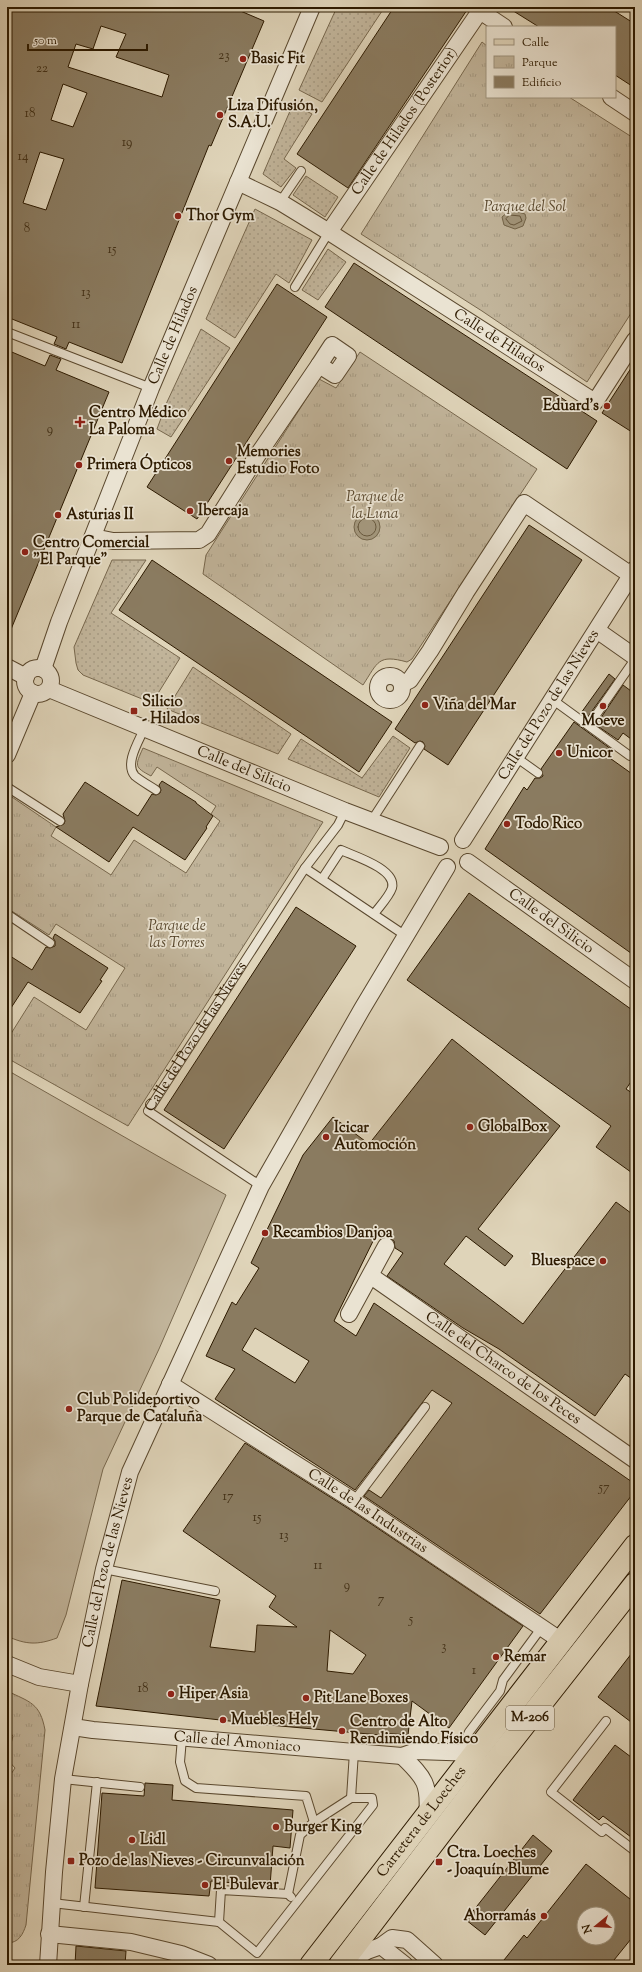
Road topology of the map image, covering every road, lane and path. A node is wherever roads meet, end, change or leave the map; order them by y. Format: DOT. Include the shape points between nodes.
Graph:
graph roads {
  1 [pos="312,7"];
  2 [pos="502,26"];
  3 [pos="612,98"];
  4 [pos="635,113"];
  5 [pos="301,171"];
  6 [pos="238,182"];
  7 [pos="280,202"];
  8 [pos="329,232"];
  9 [pos="295,287"];
  10 [pos="7,332"];
  11 [pos="635,340"];
  12 [pos="320,365"];
  13 [pos="151,388"];
  14 [pos="93,537"];
  15 [pos="633,572"];
  16 [pos="598,631"];
  17 [pos="635,658"];
  18 [pos="7,667"];
  19 [pos="43,669"];
  20 [pos="26,677"];
  21 [pos="402,684"];
  22 [pos="49,689"];
  23 [pos="33,693"];
  24 [pos="553,700"];
  25 [pos="589,725"];
  26 [pos="144,729"];
  27 [pos="420,746"];
  28 [pos="635,754"];
  29 [pos="7,755"];
  30 [pos="517,758"];
  31 [pos="538,773"];
  32 [pos="7,786"];
  33 [pos="156,790"];
  34 [pos="345,811"];
  35 [pos="372,820"];
  36 [pos="60,821"];
  37 [pos="463,840"];
  38 [pos="440,847"];
  39 [pos="468,862"];
  40 [pos="446,867"];
  41 [pos="305,868"];
  42 [pos="322,879"];
  43 [pos="7,914"];
  44 [pos="374,914"];
  45 [pos="406,936"];
  46 [pos="50,943"];
  47 [pos="635,981"];
  48 [pos="261,1186"];
  49 [pos="386,1246"];
  50 [pos="370,1276"];
  51 [pos="349,1314"];
  52 [pos="170,1384"];
  53 [pos="425,1406"];
  54 [pos="635,1460"];
  55 [pos="354,1501"];
  56 [pos="635,1546"];
  57 [pos="104,1569"];
  58 [pos="635,1584"];
  59 [pos="215,1591"];
  60 [pos="542,1627"];
  61 [pos="563,1642"];
  62 [pos="7,1664"];
  63 [pos="80,1684"];
  64 [pos="606,1721"];
  65 [pos="73,1727"];
  66 [pos="182,1738"];
  67 [pos="354,1752"];
  68 [pos="468,1754"];
  69 [pos="402,1756"];
  70 [pos="63,1779"];
  71 [pos="97,1782"];
  72 [pos="140,1787"];
  73 [pos="351,1798"];
  74 [pos="427,1817"];
  75 [pos="314,1822"];
  76 [pos="635,1851"];
  77 [pos="288,1894"];
  78 [pos="296,1901"];
  79 [pos="52,1903"];
  80 [pos="84,1907"];
  81 [pos="219,1922"];
  82 [pos="49,1934"];
  83 [pos="381,1946"];
  84 [pos="48,1965"];
  85 [pos="209,1965"];
  86 [pos="312,1965"];
  87 [pos="340,1965"];
  88 [pos="344,1965"];
  89 [pos="405,1965"];
  90 [pos="435,1965"];
  1 -- 6 [label="street, Calle de Hilados"];
  2 -- 8 [label="street, Calle de Hilados (Posterior)" via="480,11"];
  3 -- 4 [label="street"];
  5 -- 7 [label="lane"];
  6 -- 7 [label="street, Calle de Hilados"];
  6 -- 13 [label="street, Calle de Hilados"];
  7 -- 8 [label="street, Calle de Hilados"];
  8 -- 9 [label="lane"];
  8 -- 11 [label="street, Calle de Hilados" via="595,402"];
  10 -- 13 [label="lane"];
  12 -- 14 [label="street" via="257,456 208,534 199,540 113,541"];
  13 -- 14 [label="street, Calle de Hilados"];
  14 -- 19 [label="street, Calle de Hilados"];
  15 -- 16 [label="street, Calle del Pozo de las Nieves"];
  15 -- 21 [label="street" via="524,503 430,651 410,680"];
  16 -- 17 [label="street"];
  16 -- 24 [label="street, Calle del Pozo de las Nieves"];
  17 -- 25 [label="lane"];
  18 -- 20 [label="street"];
  19 -- 20 [label="street" via="36,668"];
  19 -- 22 [label="street" via="49,674"];
  20 -- 23 [label="street" via="25,683"];
  22 -- 23 [label="street" via="39,694"];
  22 -- 26 [label="street, Calle del Silicio"];
  23 -- 29 [label="street"];
  24 -- 25 [label="lane"];
  24 -- 30 [label="street, Calle del Pozo de las Nieves"];
  25 -- 28 [label="lane" via="630,756"];
  26 -- 33 [label="lane" via="131,761 132,771 136,777"];
  26 -- 34 [label="street, Calle del Silicio"];
  27 -- 35 [label="lane"];
  30 -- 31 [label="lane"];
  30 -- 37 [label="street, Calle del Pozo de las Nieves"];
  32 -- 36 [label="lane"];
  34 -- 35 [label="street, Calle del Silicio"];
  34 -- 41 [label="lane, Calle del Pozo de las Nieves" via="338,825"];
  35 -- 38 [label="street, Calle del Silicio"];
  37 -- 38 [label="street" via="446,840"];
  37 -- 39 [label="street" via="469,846"];
  38 -- 40 [label="street" via="441,862"];
  39 -- 40 [label="street" via="464,867 455,870"];
  39 -- 47 [label="street, Calle del Silicio"];
  40 -- 45 [label="street, Calle del Pozo de las Nieves"];
  41 -- 42 [label="lane"];
  41 -- 48 [label="lane, Calle del Pozo de las Nieves" via="148,1111"];
  42 -- 44 [label="lane"];
  42 -- 44 [label="lane" via="341,850 384,870 391,878 392,888"];
  43 -- 46 [label="lane"];
  44 -- 45 [label="lane"];
  45 -- 48 [label="street, Calle del Pozo de las Nieves"];
  48 -- 52 [label="street, Calle del Pozo de las Nieves"];
  49 -- 50 [label="street"];
  50 -- 51 [label="street"];
  50 -- 54 [label="street, Calle del Charco de los Peces"];
  52 -- 55 [label="street, Calle de las Industrias"];
  52 -- 57 [label="street, Calle del Pozo de las Nieves" via="130,1472"];
  53 -- 55 [label="lane"];
  55 -- 60 [label="street, Calle de las Industrias"];
  56 -- 61 [label="main road, Carretera de Loeches / M-206"];
  57 -- 59 [label="lane"];
  57 -- 63 [label="street, Calle del Pozo de las Nieves"];
  58 -- 87 [label="main road, Carretera de Loeches / M-206"];
  60 -- 61 [label="street, Calle de las Industrias"];
  60 -- 68 [label="lane" via="503,1680 500,1691 469,1732"];
  61 -- 68 [label="main road, Carretera de Loeches / M-206"];
  62 -- 63 [label="street" via="39,1677"];
  63 -- 65 [label="street, Calle del Pozo de las Nieves"];
  64 -- 76 [label="lane" via="551,1792 602,1832 605,1828"];
  65 -- 66 [label="street, Calle del Amoniaco"];
  65 -- 70 [label="street, Calle del Pozo de las Nieves"];
  66 -- 67 [label="street, Calle del Amoniaco"];
  66 -- 75 [label="lane" via="180,1762 185,1781 196,1788 306,1796"];
  67 -- 69 [label="street, Calle del Amoniaco"];
  67 -- 73 [label="lane"];
  68 -- 69 [label="street, Calle del Amoniaco" via="416,1751"];
  68 -- 74 [label="main road, Carretera de Loeches / M-206"];
  69 -- 74 [label="street" via="425,1782 429,1796"];
  70 -- 71 [label="lane"];
  70 -- 79 [label="street, Calle del Pozo de las Nieves"];
  71 -- 72 [label="lane"];
  71 -- 80 [label="lane"];
  73 -- 75 [label="lane"];
  73 -- 78 [label="lane" via="372,1798 373,1805"];
  74 -- 86 [label="main road, Carretera de Loeches / M-206"];
  75 -- 77 [label="lane" via="300,1835"];
  77 -- 78 [label="lane"];
  77 -- 81 [label="lane" via="221,1890"];
  78 -- 81 [label="lane" via="257,1952"];
  79 -- 80 [label="lane"];
  79 -- 82 [label="street, Calle del Pozo de las Nieves"];
  80 -- 81 [label="lane"];
  82 -- 84 [label="street, Calle del Pozo de las Nieves"];
  82 -- 85 [label="street" via="131,1942 181,1954"];
  83 -- 88 [label="street" via="367,1950"];
  83 -- 89 [label="street"];
  83 -- 90 [label="street" via="392,1938 407,1940"];
}
